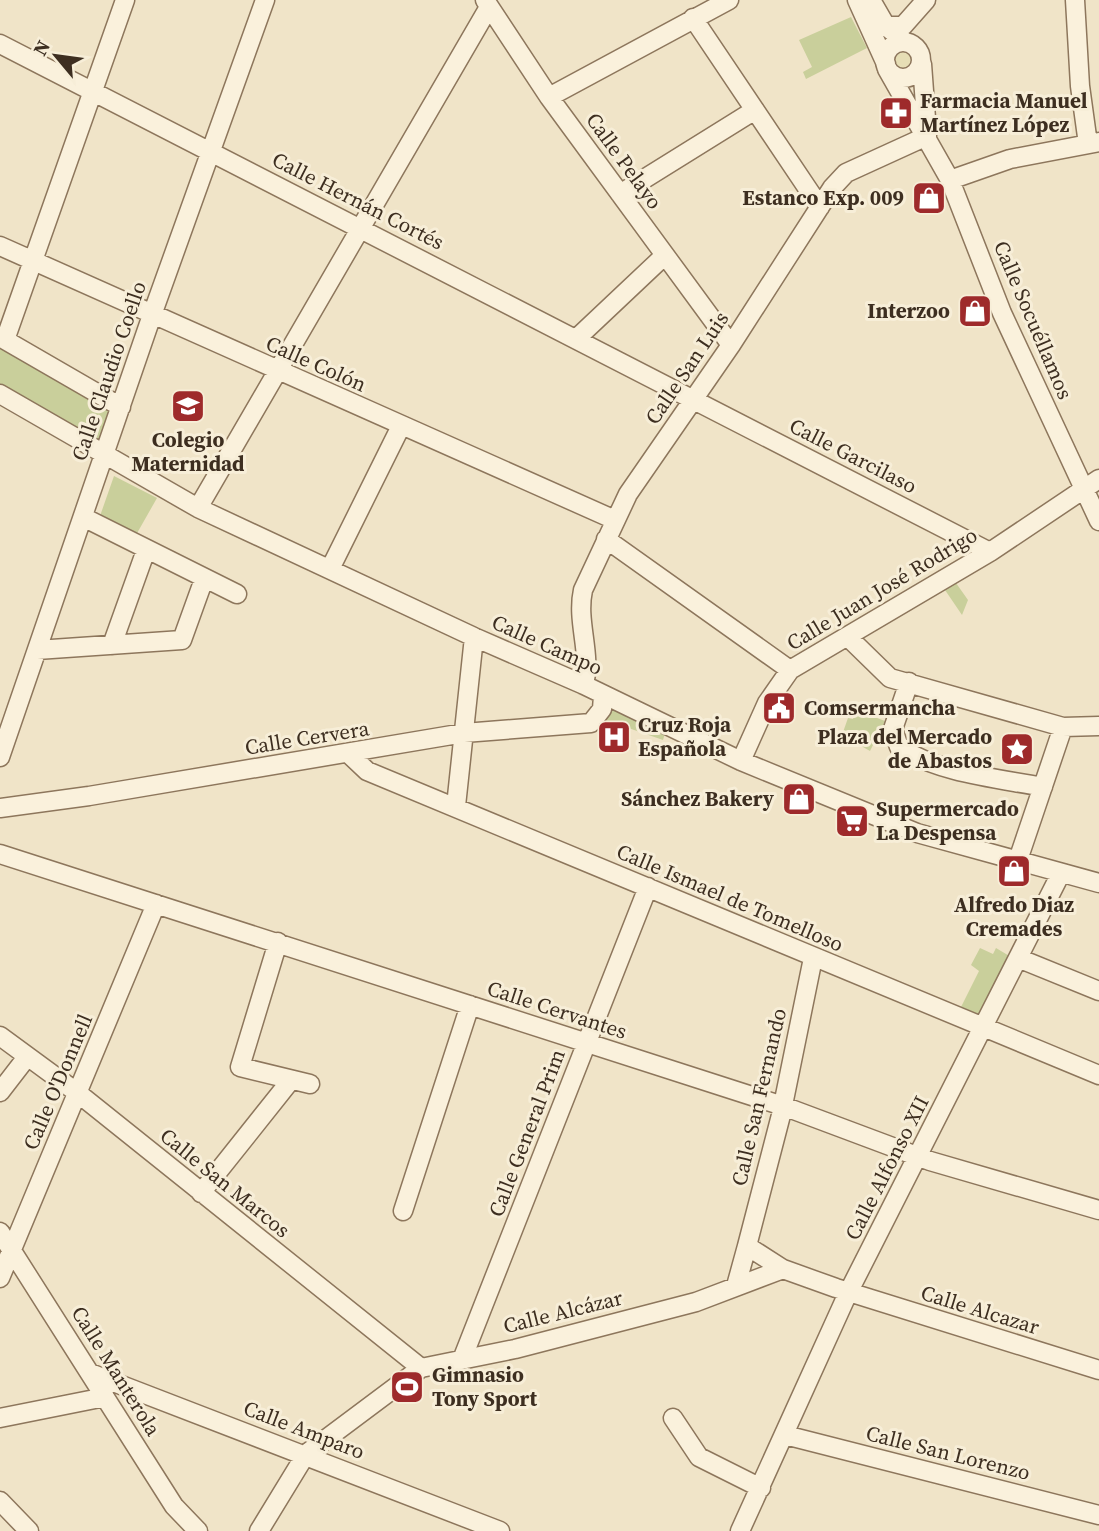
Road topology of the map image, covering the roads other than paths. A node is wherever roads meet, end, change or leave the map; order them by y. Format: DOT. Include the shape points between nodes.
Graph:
graph roads {
  1 [pos="125,0"];
  2 [pos="265,0"];
  3 [pos="729,0"];
  4 [pos="857,0"];
  5 [pos="871,0"];
  6 [pos="1075,0"];
  7 [pos="487,3"];
  8 [pos="923,5"];
  9 [pos="693,18"];
  10 [pos="886,26"];
  11 [pos="905,42"];
  12 [pos="0,44"];
  13 [pos="921,60"];
  14 [pos="886,66"];
  15 [pos="92,91"];
  16 [pos="549,97"];
  17 [pos="755,110"];
  18 [pos="927,136"];
  19 [pos="1094,143"];
  20 [pos="211,152"];
  21 [pos="950,180"];
  22 [pos="620,194"];
  23 [pos="820,208"];
  24 [pos="362,228"];
  25 [pos="0,246"];
  26 [pos="664,256"];
  27 [pos="32,260"];
  28 [pos="152,315"];
  29 [pos="3,339"];
  30 [pos="576,340"];
  31 [pos="731,345"];
  32 [pos="276,372"];
  33 [pos="0,394"];
  34 [pos="694,400"];
  35 [pos="121,407"];
  36 [pos="401,426"];
  37 [pos="105,454"];
  38 [pos="1099,479"];
  39 [pos="1082,488"];
  40 [pos="198,508"];
  41 [pos="83,517"];
  42 [pos="615,520"];
  43 [pos="1099,521"];
  44 [pos="607,539"];
  45 [pos="146,550"];
  46 [pos="990,552"];
  47 [pos="330,569"];
  48 [pos="204,579"];
  49 [pos="237,594"];
  50 [pos="474,638"];
  51 [pos="849,638"];
  52 [pos="112,645"];
  53 [pos="37,650"];
  54 [pos="790,670"];
  55 [pos="909,682"];
  56 [pos="583,685"];
  57 [pos="603,696"];
  58 [pos="1099,726"];
  59 [pos="1063,727"];
  60 [pos="464,733"];
  61 [pos="349,754"];
  62 [pos="0,757"];
  63 [pos="741,761"];
  64 [pos="1043,786"];
  65 [pos="456,806"];
  66 [pos="0,808"];
  67 [pos="0,854"];
  68 [pos="1018,860"];
  69 [pos="1061,873"];
  70 [pos="1099,883"];
  71 [pos="648,887"];
  72 [pos="156,904"];
  73 [pos="278,942"];
  74 [pos="813,958"];
  75 [pos="1018,958"];
  76 [pos="1099,991"];
  77 [pos="470,1005"];
  78 [pos="983,1028"];
  79 [pos="0,1036"];
  80 [pos="586,1044"];
  81 [pos="27,1057"];
  82 [pos="1099,1075"];
  83 [pos="291,1080"];
  84 [pos="310,1084"];
  85 [pos="0,1092"];
  86 [pos="79,1094"];
  87 [pos="783,1106"];
  88 [pos="919,1156"];
  89 [pos="201,1193"];
  90 [pos="1099,1210"];
  91 [pos="402,1211"];
  92 [pos="0,1232"];
  93 [pos="747,1246"];
  94 [pos="12,1250"];
  95 [pos="783,1269"];
  96 [pos="0,1278"];
  97 [pos="736,1286"];
  98 [pos="848,1293"];
  99 [pos="463,1357"];
  100 [pos="421,1368"];
  101 [pos="1099,1370"];
  102 [pos="90,1373"];
  103 [pos="105,1397"];
  104 [pos="0,1418"];
  105 [pos="673,1418"];
  106 [pos="785,1435"];
  107 [pos="306,1454"];
  108 [pos="761,1488"];
  109 [pos="0,1502"];
  110 [pos="1099,1515"];
  111 [pos="262,1526"];
  112 [pos="29,1531"];
  113 [pos="198,1531"];
  114 [pos="281,1531"];
  115 [pos="500,1531"];
  116 [pos="740,1531"];
  1 -- 15 [label="street"];
  2 -- 20 [label="street, Calle Claudio Coello"];
  3 -- 9 [label="street"];
  4 -- 14 [label="street, Calle Socuéllamos"];
  5 -- 10 [label="street"];
  6 -- 19 [label="street" via="1080,86"];
  7 -- 16 [label="street, Calle Pelayo"];
  7 -- 24 [label="street"];
  8 -- 10 [label="street" via="903,26"];
  8 -- 13 [label="street, Calle Socuéllamos"];
  9 -- 16 [label="street"];
  9 -- 17 [label="street"];
  10 -- 11 [label="street"];
  11 -- 13 [label="street" via="916,46"];
  11 -- 14 [label="street" via="890,48"];
  12 -- 15 [label="street, Calle Hernán Cortés"];
  13 -- 14 [label="street" via="916,73 906,78"];
  13 -- 18 [label="street, Calle Socuéllamos"];
  14 -- 18 [label="street, Calle Socuéllamos"];
  15 -- 20 [label="street, Calle Hernán Cortés"];
  15 -- 27 [label="street"];
  16 -- 22 [label="street, Calle Pelayo"];
  17 -- 22 [label="street"];
  17 -- 23 [label="street"];
  18 -- 21 [label="street, Calle Socuéllamos"];
  18 -- 23 [label="street, Calle San Luis" via="846,173"];
  19 -- 21 [label="street" via="1010,159"];
  20 -- 24 [label="street, Calle Hernán Cortés"];
  20 -- 28 [label="street, Calle Claudio Coello"];
  21 -- 39 [label="street, Calle Socuéllamos" via="1002,313"];
  22 -- 26 [label="street, Calle Pelayo"];
  23 -- 31 [label="street, Calle San Luis"];
  24 -- 30 [label="street, Calle Hernán Cortés"];
  24 -- 32 [label="street"];
  25 -- 27 [label="street, Calle Colón"];
  26 -- 30 [label="street"];
  26 -- 31 [label="street, Calle Pelayo"];
  27 -- 28 [label="street, Calle Colón"];
  27 -- 29 [label="street"];
  28 -- 32 [label="street, Calle Colón"];
  28 -- 35 [label="street, Calle Claudio Coello"];
  29 -- 35 [label="street"];
  30 -- 34 [label="street, Calle Hernán Cortés"];
  31 -- 34 [label="street, Calle San Luis"];
  32 -- 36 [label="street, Calle Colón"];
  32 -- 40 [label="street"];
  33 -- 37 [label="street, Calle Campo"];
  34 -- 42 [label="street, Calle San Luis"];
  34 -- 46 [label="street, Calle Garcilaso"];
  35 -- 37 [label="street, Calle Claudio Coello"];
  36 -- 42 [label="street, Calle Colón"];
  36 -- 47 [label="street"];
  37 -- 40 [label="street, Calle Campo"];
  37 -- 41 [label="street, Calle Claudio Coello"];
  38 -- 39 [label="street, Calle Juan José Rodrigo"];
  39 -- 43 [label="street, Calle Socuéllamos"];
  39 -- 46 [label="street, Calle Juan José Rodrigo" via="1072,500"];
  40 -- 47 [label="street, Calle Campo"];
  41 -- 45 [label="street"];
  41 -- 53 [label="street, Calle Claudio Coello"];
  42 -- 44 [label="street, Calle San Luis"];
  44 -- 54 [label="street"];
  44 -- 56 [label="street, Calle San Luis" via="580,604 589,666"];
  45 -- 48 [label="street"];
  45 -- 52 [label="street"];
  46 -- 51 [label="street, Calle Juan José Rodrigo"];
  47 -- 50 [label="street, Calle Campo"];
  48 -- 49 [label="street"];
  48 -- 52 [label="street" via="182,640"];
  50 -- 56 [label="street, Calle Campo"];
  50 -- 60 [label="street"];
  51 -- 54 [label="street, Calle Juan José Rodrigo"];
  51 -- 55 [label="street" via="890,678"];
  52 -- 53 [label="street"];
  53 -- 62 [label="street, Calle Claudio Coello"];
  54 -- 63 [label="street, Calle Juan José Rodrigo" via="767,702"];
  55 -- 59 [label="street"];
  55 -- 64 [label="street" via="893,729 899,747 978,775"];
  56 -- 57 [label="street, Calle Campo"];
  57 -- 60 [label="street, Calle Cervera" via="602,709 591,723"];
  57 -- 63 [label="street, Calle Campo"];
  58 -- 59 [label="street"];
  59 -- 64 [label="street"];
  60 -- 61 [label="street, Calle Cervera"];
  60 -- 65 [label="street"];
  61 -- 65 [label="street, Calle Ismael de Tomelloso" via="368,771"];
  61 -- 66 [label="street, Calle Cervera"];
  63 -- 68 [label="street, Calle Campo" via="917,834"];
  64 -- 68 [label="street"];
  65 -- 71 [label="street, Calle Ismael de Tomelloso"];
  67 -- 72 [label="street, Calle Cervantes"];
  68 -- 69 [label="street, Calle Campo"];
  69 -- 70 [label="street, Calle Campo"];
  69 -- 75 [label="street, Calle Alfonso XII"];
  71 -- 74 [label="street, Calle Ismael de Tomelloso"];
  71 -- 80 [label="street, Calle General Prim"];
  72 -- 73 [label="street, Calle Cervantes"];
  72 -- 86 [label="street, Calle O'Donnell"];
  73 -- 77 [label="street, Calle Cervantes"];
  73 -- 83 [label="street" via="240,1067"];
  74 -- 78 [label="street, Calle Ismael de Tomelloso"];
  74 -- 87 [label="street, Calle San Fernando"];
  75 -- 76 [label="street"];
  75 -- 78 [label="street, Calle Alfonso XII"];
  77 -- 80 [label="street, Calle Cervantes"];
  77 -- 91 [label="street"];
  78 -- 82 [label="street, Calle Ismael de Tomelloso"];
  78 -- 88 [label="street, Calle Alfonso XII"];
  79 -- 81 [label="street, Calle San Marcos"];
  80 -- 87 [label="street, Calle Cervantes"];
  80 -- 99 [label="street, Calle General Prim"];
  81 -- 85 [label="street"];
  81 -- 86 [label="street, Calle San Marcos"];
  83 -- 84 [label="street"];
  83 -- 89 [label="street"];
  86 -- 89 [label="street, Calle San Marcos"];
  86 -- 94 [label="street, Calle O'Donnell"];
  87 -- 88 [label="street, Calle Cervantes"];
  87 -- 93 [label="street, Calle San Fernando"];
  88 -- 90 [label="street, Calle Cervantes"];
  88 -- 98 [label="street, Calle Alfonso XII"];
  89 -- 100 [label="street, Calle San Marcos"];
  92 -- 94 [label="street, Calle Manterola"];
  93 -- 95 [label="street"];
  93 -- 97 [label="street, Calle San Fernando"];
  94 -- 96 [label="street, Calle O'Donnell"];
  94 -- 102 [label="street, Calle Manterola"];
  95 -- 97 [label="street, Calle Alcázar"];
  95 -- 98 [label="street"];
  97 -- 99 [label="street, Calle Alcázar" via="683,1306 515,1349"];
  98 -- 101 [label="street, Calle Alcazar"];
  98 -- 106 [label="street, Calle Alfonso XII"];
  99 -- 100 [label="street, Calle Alcázar"];
  100 -- 107 [label="street, Calle Alcázar"];
  102 -- 103 [label="street, Calle Manterola"];
  102 -- 107 [label="street, Calle Amparo"];
  103 -- 104 [label="street"];
  103 -- 113 [label="street, Calle Manterola" via="174,1506"];
  105 -- 108 [label="street" via="699,1457"];
  106 -- 108 [label="street, Calle Alfonso XII"];
  106 -- 110 [label="street, Calle San Lorenzo"];
  107 -- 111 [label="street"];
  107 -- 115 [label="street, Calle Amparo"];
  108 -- 116 [label="street, Calle Alfonso XII"];
  109 -- 112 [label="street"];
  111 -- 114 [label="street"];
}
